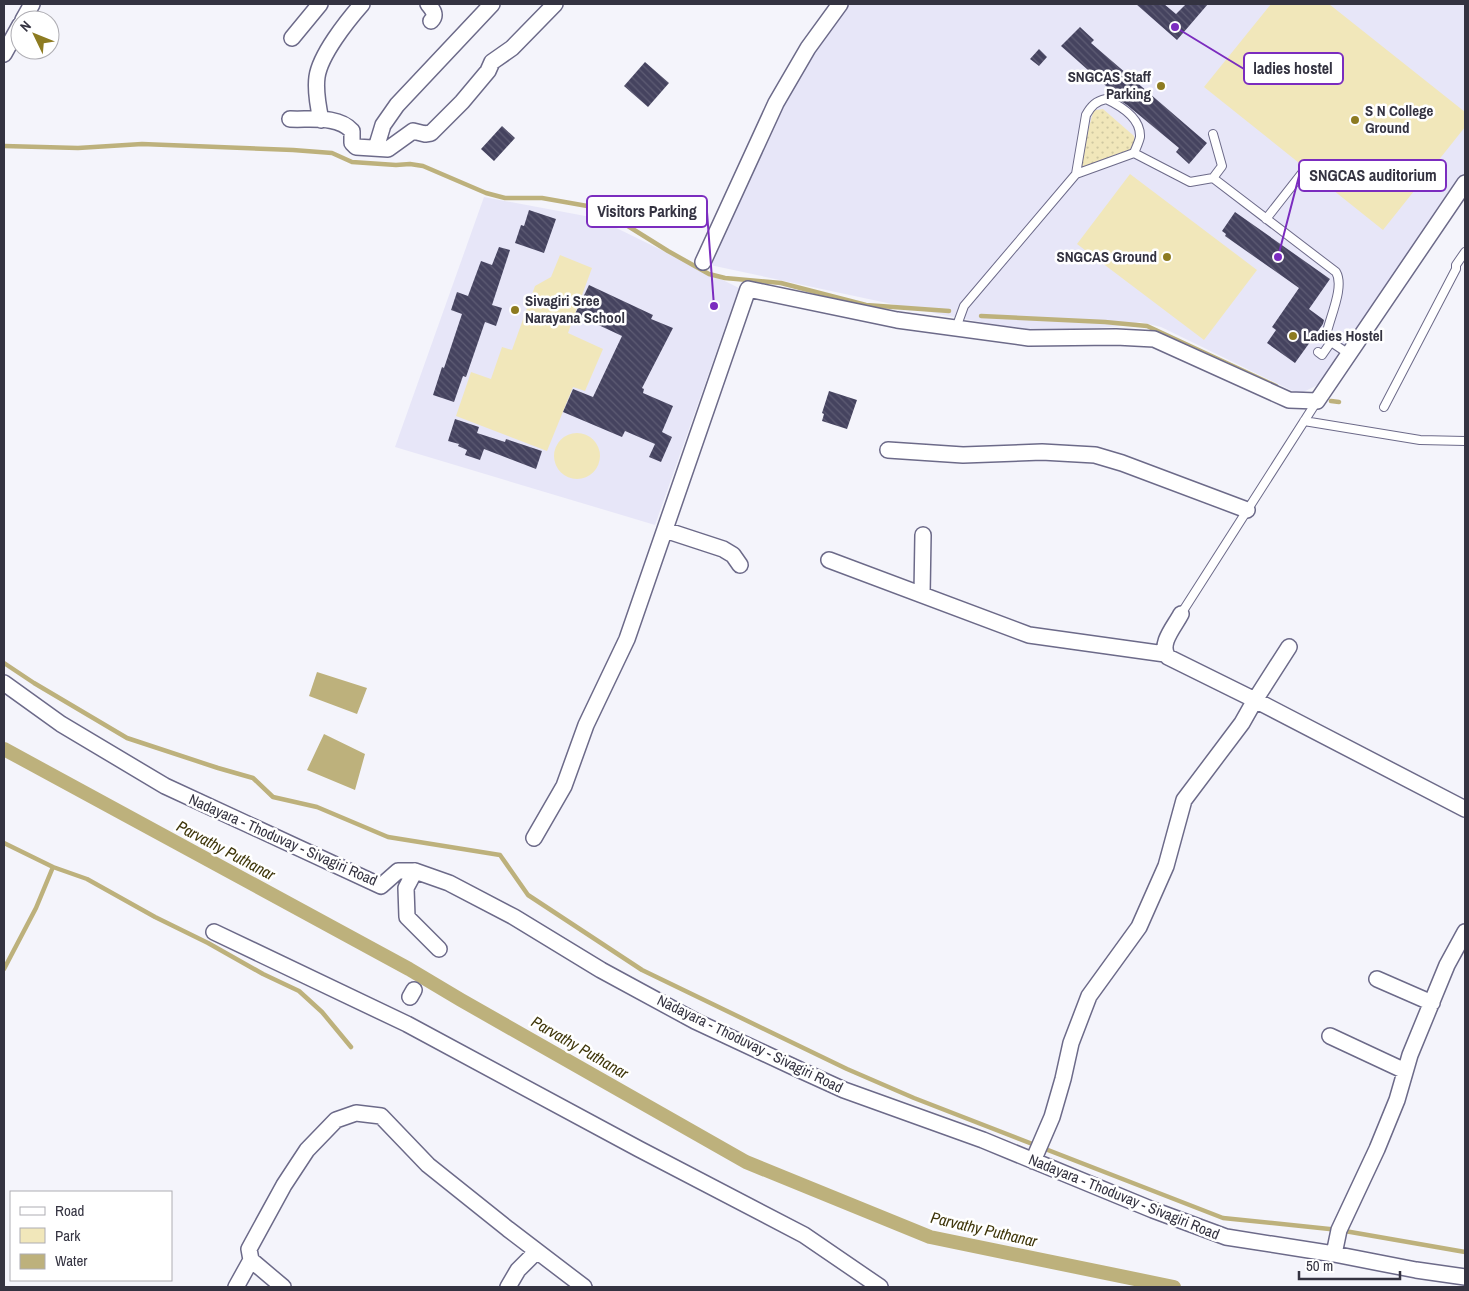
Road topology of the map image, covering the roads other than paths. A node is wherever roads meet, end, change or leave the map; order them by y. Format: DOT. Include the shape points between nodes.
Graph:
graph roads {
  1 [pos="320,4"];
  2 [pos="362,4"];
  3 [pos="428,4"];
  4 [pos="492,4"];
  5 [pos="555,4"];
  6 [pos="840,4"];
  7 [pos="431,21"];
  8 [pos="292,38"];
  9 [pos="290,119"];
  10 [pos="321,120"];
  11 [pos="1213,134"];
  12 [pos="376,148"];
  13 [pos="1134,153"];
  14 [pos="1306,168"];
  15 [pos="1076,174"];
  16 [pos="1213,178"];
  17 [pos="1465,184"];
  18 [pos="1266,219"];
  19 [pos="1465,252"];
  20 [pos="703,262"];
  21 [pos="956,328"];
  22 [pos="1331,342"];
  23 [pos="1318,352"];
  24 [pos="1349,354"];
  25 [pos="1317,401"];
  26 [pos="1384,407"];
  27 [pos="1304,421"];
  28 [pos="1465,441"];
  29 [pos="888,450"];
  30 [pos="1247,510"];
  31 [pos="665,530"];
  32 [pos="923,535"];
  33 [pos="829,560"];
  34 [pos="740,565"];
  35 [pos="922,594"];
  36 [pos="1181,614"];
  37 [pos="1289,647"];
  38 [pos="1165,654"];
  39 [pos="4,683"];
  40 [pos="1255,700"];
  41 [pos="1465,809"];
  42 [pos="534,838"];
  43 [pos="415,871"];
  44 [pos="214,932"];
  45 [pos="1465,932"];
  46 [pos="439,949"];
  47 [pos="1377,979"];
  48 [pos="1432,1003"];
  49 [pos="1330,1036"];
  50 [pos="1405,1071"];
  51 [pos="1033,1161"];
  52 [pos="537,1251"];
  53 [pos="1334,1254"];
  54 [pos="251,1260"];
  55 [pos="1465,1277"];
  56 [pos="236,1287"];
  57 [pos="283,1287"];
  58 [pos="508,1287"];
  59 [pos="584,1287"];
  60 [pos="880,1287"];
  1 -- 8 [label="street"];
  2 -- 10 [label="street" via="318,68 316,88"];
  3 -- 7 [label="street" via="434,12"];
  4 -- 12 [label="street" via="398,105 383,125"];
  5 -- 12 [label="street" via="512,48 492,62 462,102 432,133 413,131 390,148"];
  6 -- 20 [label="street" via="808,48 776,103"];
  9 -- 10 [label="street"];
  10 -- 12 [label="street" via="336,121 350,128 354,146"];
  11 -- 16 [label="lane" via="1222,166"];
  13 -- 15 [label="lane"];
  13 -- 15 [label="lane" via="1140,138 1138,125 1118,105 1106,99 1098,101 1086,115"];
  13 -- 16 [label="lane" via="1190,182"];
  14 -- 18 [label="lane"];
  15 -- 21 [label="lane" via="964,306"];
  16 -- 18 [label="lane"];
  17 -- 24 [label="street"];
  18 -- 22 [label="lane" via="1336,272 1339,286 1326,336"];
  19 -- 26 [label="lane"];
  21 -- 25 [label="street" via="1029,338 1116,336 1154,339 1289,400"];
  21 -- 31 [label="street" via="897,320 748,289"];
  22 -- 23 [label="lane" via="1322,355"];
  22 -- 24 [label="lane"];
  24 -- 25 [label="street"];
  25 -- 27 [label="lane"];
  27 -- 28 [label="lane" via="1420,440"];
  27 -- 30 [label="lane"];
  29 -- 30 [label="street" via="963,455 1042,452 1095,455"];
  30 -- 36 [label="lane"];
  31 -- 34 [label="street" via="723,549"];
  31 -- 42 [label="street" via="627,639 586,725 564,786"];
  32 -- 35 [label="street"];
  33 -- 35 [label="street"];
  35 -- 38 [label="street" via="1029,635"];
  36 -- 38 [label="street" via="1165,644"];
  37 -- 40 [label="street"];
  38 -- 40 [label="street"];
  39 -- 43 [label="street, Nadayara - Thoduvay - Sivagiri Road" via="61,724 165,786 381,886 398,871"];
  40 -- 41 [label="street"];
  40 -- 51 [label="street" via="1242,723 1184,800 1166,866 1140,927 1089,996 1071,1044 1052,1117"];
  43 -- 46 [label="street" via="406,888 407,917"];
  43 -- 51 [label="street, Nadayara - Thoduvay - Sivagiri Road" via="449,883 514,917 695,1021 844,1090"];
  44 -- 60 [label="street" via="407,1024 804,1234"];
  45 -- 48 [label="street"];
  47 -- 48 [label="street"];
  48 -- 50 [label="street"];
  49 -- 50 [label="street"];
  50 -- 53 [label="street" via="1377,1149 1339,1230"];
  51 -- 53 [label="street, Nadayara - Thoduvay - Sivagiri Road" via="1226,1237"];
  52 -- 54 [label="street" via="428,1165 381,1116 356,1114 336,1120 307,1150 252,1243 249,1250"];
  52 -- 58 [label="street" via="518,1270"];
  52 -- 59 [label="street"];
  53 -- 55 [label="street, Nadayara - Thoduvay - Sivagiri Road"];
  54 -- 56 [label="street"];
  54 -- 57 [label="street"];
}
